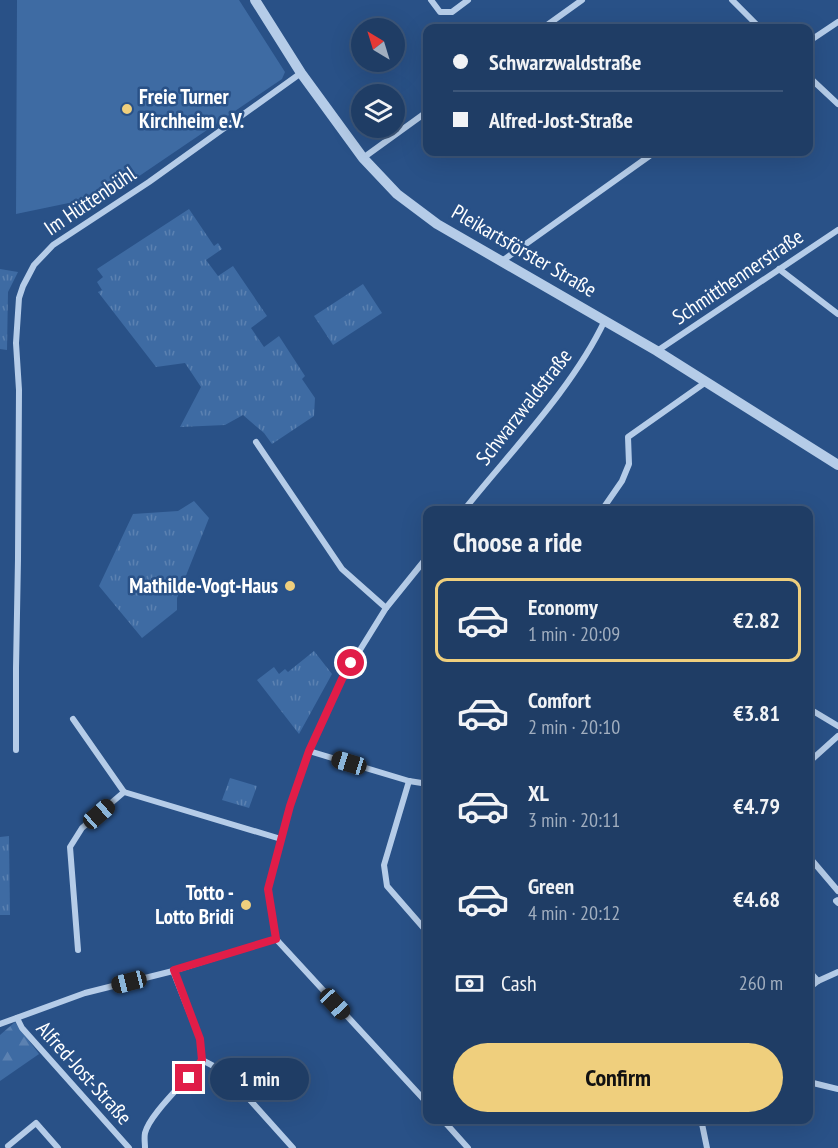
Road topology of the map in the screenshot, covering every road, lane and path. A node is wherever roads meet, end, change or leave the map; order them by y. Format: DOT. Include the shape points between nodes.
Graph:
graph roads {
  1 [pos="255,0"];
  2 [pos="430,0"];
  3 [pos="468,0"];
  4 [pos="582,0"];
  5 [pos="732,0"];
  6 [pos="838,22"];
  7 [pos="549,24"];
  8 [pos="756,24"];
  9 [pos="813,39"];
  10 [pos="301,73"];
  11 [pos="813,81"];
  12 [pos="838,104"];
  13 [pos="423,115"];
  14 [pos="649,156"];
  15 [pos="363,158"];
  16 [pos="838,230"];
  17 [pos="502,261"];
  18 [pos="779,269"];
  19 [pos="838,314"];
  20 [pos="605,320"];
  21 [pos="657,351"];
  22 [pos="706,382"];
  23 [pos="256,442"];
  24 [pos="838,465"];
  25 [pos="467,506"];
  26 [pos="605,506"];
  27 [pos="423,562"];
  28 [pos="386,608"];
  29 [pos="813,711"];
  30 [pos="73,719"];
  31 [pos="838,726"];
  32 [pos="838,736"];
  33 [pos="16,750"];
  34 [pos="309,751"];
  35 [pos="813,758"];
  36 [pos="409,781"];
  37 [pos="423,783"];
  38 [pos="124,792"];
  39 [pos="281,839"];
  40 [pos="813,862"];
  41 [pos="838,891"];
  42 [pos="423,927"];
  43 [pos="276,939"];
  44 [pos="78,950"];
  45 [pos="174,970"];
  46 [pos="838,972"];
  47 [pos="813,976"];
  48 [pos="818,981"];
  49 [pos="813,985"];
  50 [pos="17,1018"];
  51 [pos="0,1024"];
  52 [pos="0,1030"];
  53 [pos="202,1060"];
  54 [pos="813,1083"];
  55 [pos="838,1089"];
  56 [pos="423,1099"];
  57 [pos="446,1124"];
  58 [pos="702,1124"];
  59 [pos="8,1146"];
  60 [pos="58,1148"];
  61 [pos="129,1148"];
  62 [pos="144,1148"];
  63 [pos="293,1148"];
  64 [pos="468,1148"];
  65 [pos="707,1148"];
  1 -- 10 [label="street, Pleikartsförster Straße"];
  2 -- 3 [label="street" via="440,12 452,12"];
  4 -- 7 [label="street"];
  5 -- 8 [label="street"];
  6 -- 9 [label="street"];
  10 -- 15 [label="street, Pleikartsförster Straße"];
  10 -- 33 [label="street, Im Hüttenbühl" via="149,182 52,245 34,265 23,286 16,343"];
  11 -- 12 [label="street"];
  13 -- 15 [label="street"];
  14 -- 17 [label="street"];
  15 -- 17 [label="street, Pleikartsförster Straße" via="397,194 437,224"];
  16 -- 18 [label="street, Schmitthennerstraße"];
  17 -- 20 [label="street, Pleikartsförster Straße"];
  18 -- 19 [label="street"];
  18 -- 21 [label="street, Schmitthennerstraße"];
  20 -- 21 [label="street, Pleikartsförster Straße"];
  20 -- 25 [label="street, Schwarzwaldstraße" via="597,338 551,403"];
  21 -- 22 [label="street, Pleikartsförster Straße"];
  22 -- 24 [label="street, Pleikartsförster Straße"];
  22 -- 26 [label="street" via="628,437 629,464"];
  23 -- 28 [label="street" via="342,569"];
  27 -- 28 [label="street"];
  28 -- 34 [label="street" via="342,679"];
  29 -- 31 [label="street"];
  30 -- 38 [label="street"];
  32 -- 35 [label="street"];
  34 -- 36 [label="street"];
  34 -- 39 [label="street"];
  36 -- 37 [label="street"];
  36 -- 42 [label="street" via="384,865 387,886"];
  38 -- 39 [label="street"];
  38 -- 44 [label="street" via="82,828 70,847"];
  39 -- 43 [label="street" via="268,889"];
  40 -- 41 [label="street"];
  43 -- 45 [label="street"];
  43 -- 56 [label="street"];
  45 -- 50 [label="street" via="85,993"];
  45 -- 53 [label="street" via="200,1039"];
  46 -- 48 [label="street"];
  47 -- 48 [label="street"];
  48 -- 49 [label="street"];
  50 -- 51 [label="street"];
  50 -- 52 [label="street"];
  50 -- 61 [label="street, Alfred-Jost-Straße" via="22,1029"];
  53 -- 62 [label="street, Alfred-Jost-Straße" via="154,1115"];
  53 -- 63 [label="street" via="225,1072"];
  54 -- 55 [label="street"];
  57 -- 64 [label="street"];
  58 -- 65 [label="street"];
  59 -- 60 [label="street" via="36,1123"];
}
